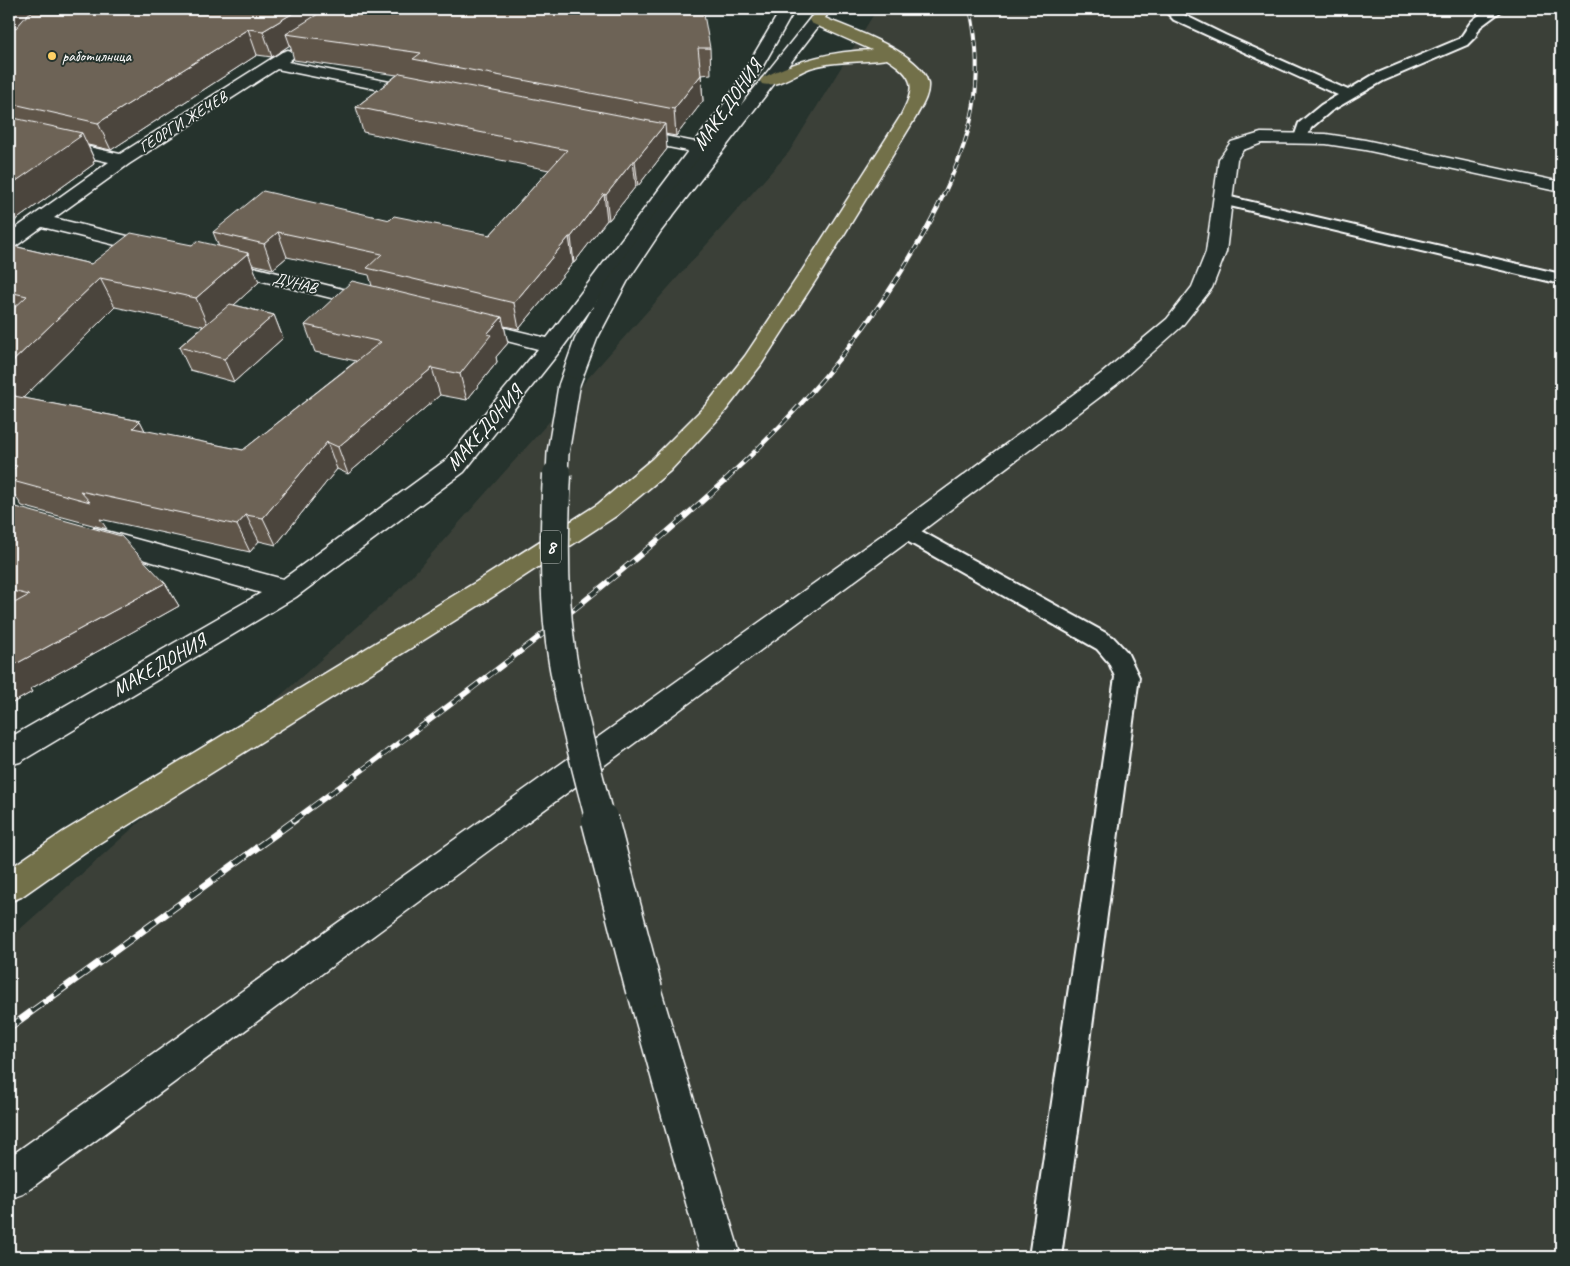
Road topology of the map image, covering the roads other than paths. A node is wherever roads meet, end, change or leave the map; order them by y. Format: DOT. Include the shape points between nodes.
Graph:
graph roads {
  1 [pos="768,9"];
  2 [pos="1168,9"];
  3 [pos="1498,9"];
  4 [pos="787,11"];
  5 [pos="820,14"];
  6 [pos="306,44"];
  7 [pos="894,55"];
  8 [pos="274,64"];
  9 [pos="768,81"];
  10 [pos="1349,95"];
  11 [pos="438,97"];
  12 [pos="612,131"];
  13 [pos="9,134"];
  14 [pos="1300,140"];
  15 [pos="698,148"];
  16 [pos="123,160"];
  17 [pos="1561,187"];
  18 [pos="1222,200"];
  19 [pos="38,220"];
  20 [pos="9,242"];
  21 [pos="174,254"];
  22 [pos="203,261"];
  23 [pos="1561,279"];
  24 [pos="397,308"];
  25 [pos="445,320"];
  26 [pos="552,346"];
  27 [pos="905,531"];
  28 [pos="76,532"];
  29 [pos="287,590"];
  30 [pos="9,753"];
  31 [pos="9,887"];
  32 [pos="9,1180"];
  33 [pos="721,1257"];
  34 [pos="1045,1257"];
  1 -- 4 [label="street"];
  2 -- 10 [label="lane" via="1222,38"];
  3 -- 10 [label="lane" via="1475,25 1463,42 1378,78"];
  4 -- 15 [label="street, МАКЕДОНИЯ" via="735,101"];
  5 -- 7 [label="main road, 8"];
  5 -- 9 [label="street"];
  6 -- 8 [label="street, ГЕОРГИ ЖЕЧЕВ"];
  7 -- 9 [label="main road" via="829,58 792,68"];
  7 -- 31 [label="main road, 8" via="911,66 919,82 917,98 908,117 753,360 715,410 660,464 607,510 518,568 74,842"];
  8 -- 11 [label="street"];
  8 -- 16 [label="street, ГЕОРГИ ЖЕЧЕВ"];
  9 -- 33 [label="street, bridge" via="652,228 586,339 569,387 558,453 555,508 560,642 578,737 644,990"];
  10 -- 14 [label="lane" via="1304,126"];
  12 -- 15 [label="street"];
  13 -- 16 [label="street"];
  14 -- 17 [label="street" via="1326,139 1365,146"];
  14 -- 18 [label="street" via="1261,138 1237,146 1228,159"];
  15 -- 26 [label="street, МАКЕДОНИЯ"];
  16 -- 19 [label="street, ГЕОРГИ ЖЕЧЕВ"];
  18 -- 23 [label="lane"];
  18 -- 27 [label="street" via="1216,252 1202,288 1174,323 1109,379"];
  19 -- 20 [label="street, ГЕОРГИ ЖЕЧЕВ"];
  19 -- 21 [label="street"];
  22 -- 24 [label="street, ДУНАВ"];
  25 -- 26 [label="street"];
  26 -- 29 [label="street, МАКЕДОНИЯ" via="455,466"];
  27 -- 32 [label="street"];
  27 -- 34 [label="lane" via="1105,643 1119,658 1127,677"];
  28 -- 29 [label="street"];
  29 -- 30 [label="street, МАКЕДОНИЯ"];
}
